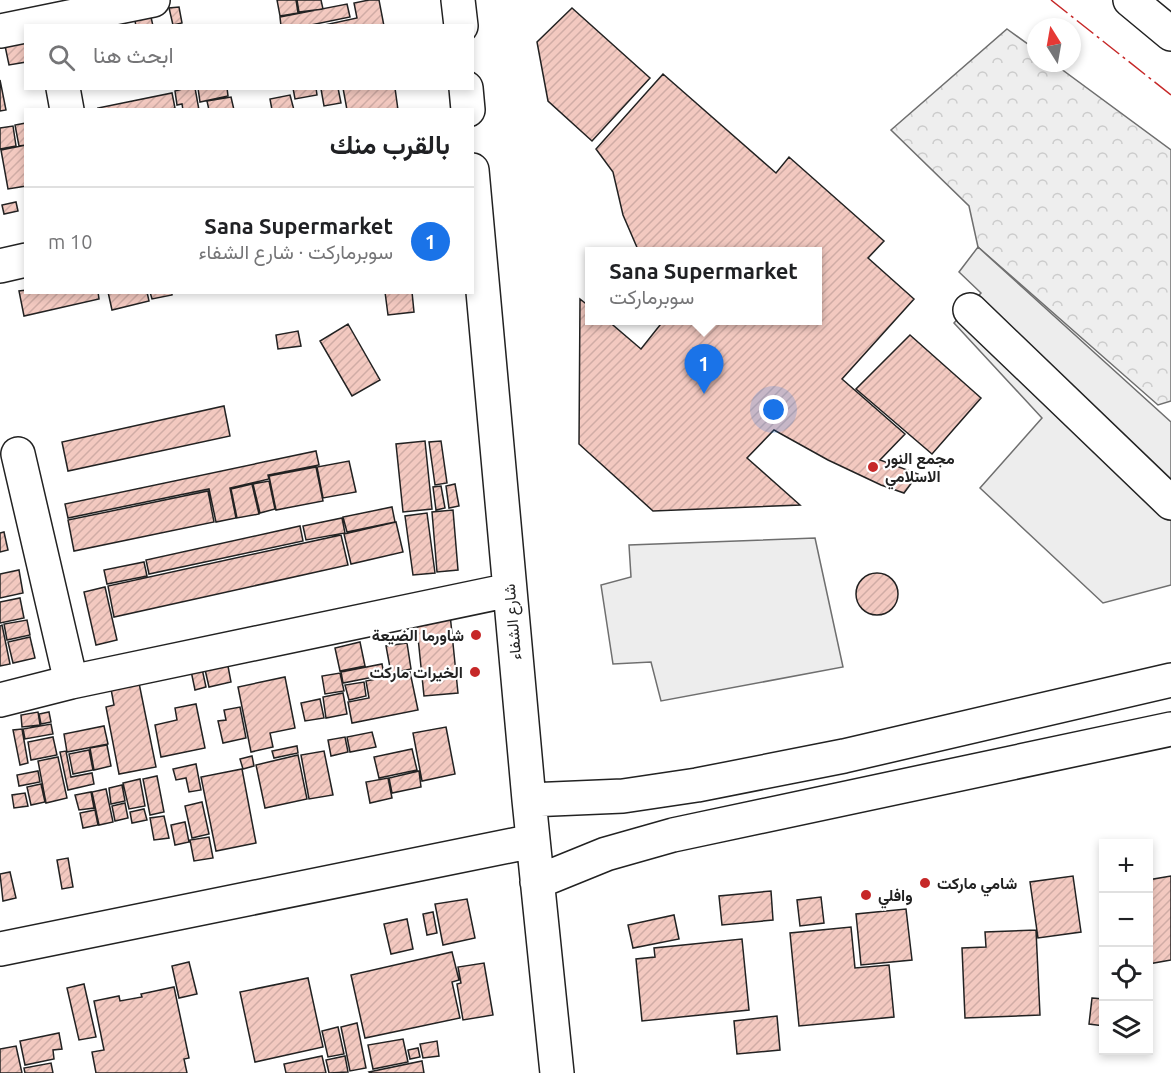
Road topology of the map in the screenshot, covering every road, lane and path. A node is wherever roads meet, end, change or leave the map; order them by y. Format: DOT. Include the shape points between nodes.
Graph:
graph roads {
  1 [pos="153,0"];
  2 [pos="458,0"];
  3 [pos="1130,0"];
  4 [pos="50,15"];
  5 [pos="461,24"];
  6 [pos="0,31"];
  7 [pos="1171,34"];
  8 [pos="63,90"];
  9 [pos="466,90"];
  10 [pos="67,108"];
  11 [pos="468,108"];
  12 [pos="474,192"];
  13 [pos="24,260"];
  14 [pos="0,266"];
  15 [pos="970,310"];
  16 [pos="18,454"];
  17 [pos="1171,503"];
  18 [pos="510,590"];
  19 [pos="1171,680"];
  20 [pos="71,682"];
  21 [pos="0,700"];
  22 [pos="1171,729"];
  23 [pos="529,800"];
  24 [pos="533,841"];
  25 [pos="537,882"];
  26 [pos="0,949"];
  27 [pos="557,1073"];
  1 -- 4 [label="street"];
  2 -- 5 [label="street"];
  3 -- 7 [label="street"];
  4 -- 6 [label="street"];
  8 -- 10 [label="street"];
  9 -- 11 [label="street"];
  12 -- 18 [label="street, شارع الشفاء"];
  13 -- 14 [label="street"];
  15 -- 17 [label="street"];
  16 -- 20 [label="street"];
  18 -- 20 [label="street"];
  18 -- 23 [label="street, شارع الشفاء"];
  19 -- 23 [label="street" via="844,756 697,785 623,796"];
  20 -- 21 [label="street"];
  22 -- 25 [label="street" via="673,835 606,854"];
  23 -- 24 [label="street, شارع الشفاء"];
  24 -- 25 [label="street, شارع الشفاء"];
  24 -- 26 [label="street"];
  25 -- 27 [label="street, شارع الشفاء"];
}
